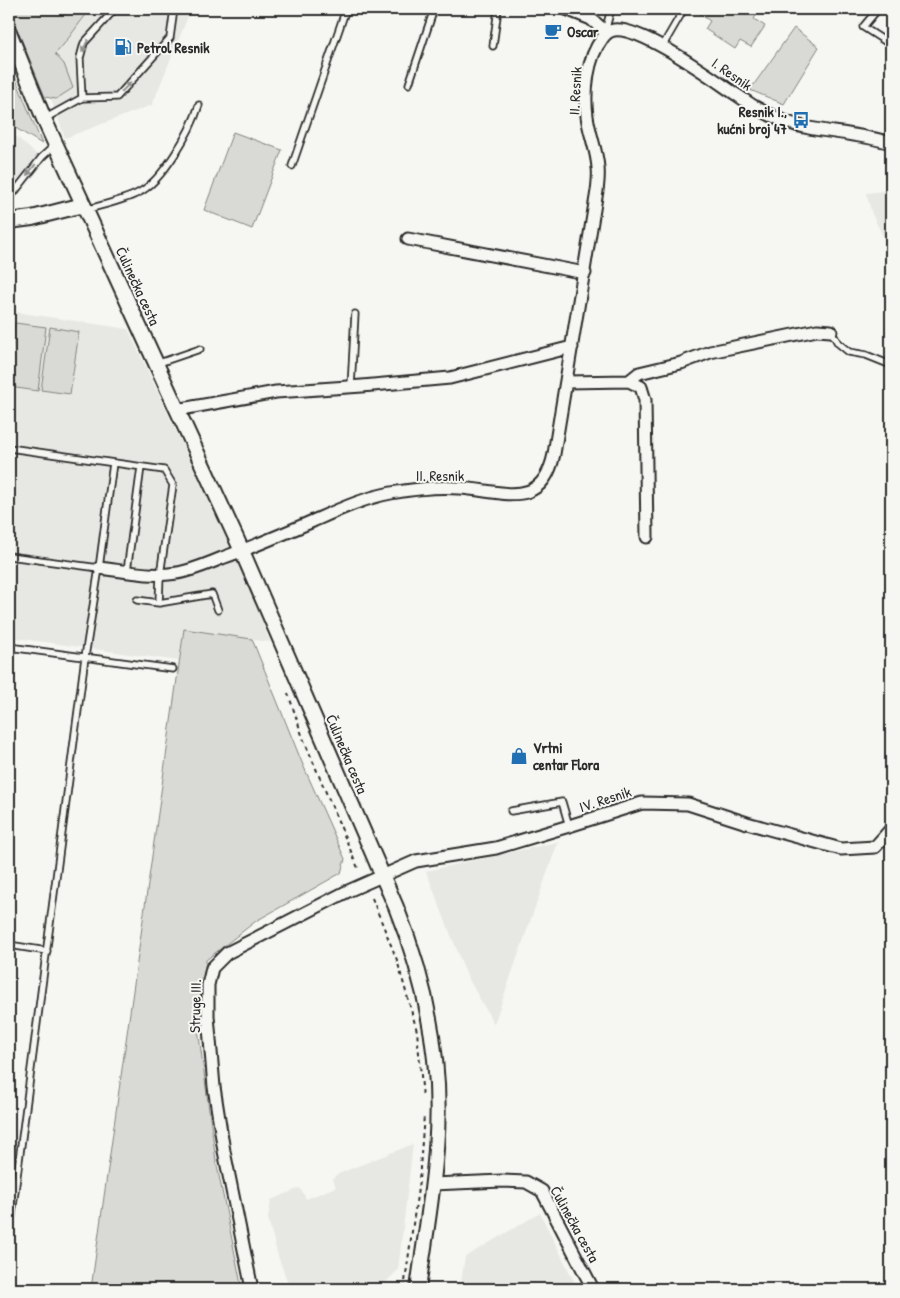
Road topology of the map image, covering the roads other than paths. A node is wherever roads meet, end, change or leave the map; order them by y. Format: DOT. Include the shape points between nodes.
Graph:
graph roads {
  1 [pos="115,9"];
  2 [pos="174,9"];
  3 [pos="346,9"];
  4 [pos="434,9"];
  5 [pos="498,9"];
  6 [pos="566,9"];
  7 [pos="612,9"];
  8 [pos="684,9"];
  9 [pos="878,9"];
  10 [pos="9,32"];
  11 [pos="607,33"];
  12 [pos="891,45"];
  13 [pos="493,46"];
  14 [pos="662,47"];
  15 [pos="409,84"];
  16 [pos="82,98"];
  17 [pos="199,105"];
  18 [pos="44,119"];
  19 [pos="891,143"];
  20 [pos="56,144"];
  21 [pos="292,166"];
  22 [pos="9,199"];
  23 [pos="84,207"];
  24 [pos="9,221"];
  25 [pos="408,239"];
  26 [pos="585,273"];
  27 [pos="355,314"];
  28 [pos="831,331"];
  29 [pos="200,348"];
  30 [pos="572,348"];
  31 [pos="156,364"];
  32 [pos="891,365"];
  33 [pos="629,380"];
  34 [pos="566,382"];
  35 [pos="351,387"];
  36 [pos="176,410"];
  37 [pos="9,448"];
  38 [pos="113,463"];
  39 [pos="141,467"];
  40 [pos="647,537"];
  41 [pos="242,551"];
  42 [pos="9,556"];
  43 [pos="100,568"];
  44 [pos="127,571"];
  45 [pos="160,575"];
  46 [pos="137,600"];
  47 [pos="159,603"];
  48 [pos="218,610"];
  49 [pos="9,647"];
  50 [pos="85,657"];
  51 [pos="173,670"];
  52 [pos="512,811"];
  53 [pos="569,826"];
  54 [pos="891,830"];
  55 [pos="382,877"];
  56 [pos="9,945"];
  57 [pos="46,951"];
  58 [pos="432,1184"];
  59 [pos="9,1237"];
  60 [pos="252,1289"];
  61 [pos="418,1289"];
  62 [pos="593,1289"];
  1 -- 16 [label="lane, one-way" via="84,43 80,58"];
  16 -- 2 [label="lane, one-way" via="117,97 170,38"];
  3 -- 21 [label="lane"];
  4 -- 15 [label="lane"];
  5 -- 13 [label="lane"];
  6 -- 11 [label="street" via="591,19"];
  7 -- 11 [label="lane"];
  8 -- 14 [label="lane"];
  9 -- 12 [label="lane" via="863,27"];
  10 -- 18 [label="street, Čulinečka cesta"];
  11 -- 14 [label="street, I. Resnik" via="613,30 630,32"];
  11 -- 26 [label="street, II. Resnik" via="593,56 587,93 587,116 598,168"];
  14 -- 19 [label="street, I. Resnik" via="778,119 808,128 862,135"];
  16 -- 18 [label="lane"];
  17 -- 23 [label="lane" via="194,122 157,178 138,193"];
  18 -- 20 [label="street, Čulinečka cesta"];
  20 -- 22 [label="lane, one-way"];
  20 -- 23 [label="street, Čulinečka cesta"];
  23 -- 24 [label="street"];
  23 -- 31 [label="street, Čulinečka cesta"];
  25 -- 26 [label="street"];
  26 -- 30 [label="street, II. Resnik"];
  27 -- 35 [label="lane"];
  28 -- 32 [label="lane" via="848,352"];
  28 -- 33 [label="street" via="817,330 710,352 639,373"];
  29 -- 31 [label="lane"];
  30 -- 34 [label="street, II. Resnik"];
  30 -- 35 [label="street" via="450,378"];
  31 -- 36 [label="street, Čulinečka cesta"];
  33 -- 34 [label="street"];
  33 -- 40 [label="street" via="641,387 645,400"];
  34 -- 41 [label="street, II. Resnik" via="550,470 534,489 508,495 458,488 386,494 364,500"];
  35 -- 36 [label="street" via="276,392"];
  36 -- 41 [label="street, Čulinečka cesta"];
  37 -- 38 [label="lane"];
  38 -- 39 [label="lane"];
  38 -- 43 [label="lane"];
  39 -- 44 [label="lane"];
  39 -- 45 [label="lane" via="164,470 174,485"];
  41 -- 45 [label="street" via="186,572"];
  41 -- 55 [label="street, Čulinečka cesta"];
  42 -- 43 [label="lane"];
  43 -- 44 [label="street"];
  43 -- 50 [label="lane"];
  44 -- 45 [label="street"];
  45 -- 47 [label="lane"];
  46 -- 47 [label="lane"];
  47 -- 48 [label="lane" via="212,594"];
  49 -- 50 [label="lane"];
  50 -- 51 [label="lane"];
  50 -- 57 [label="lane"];
  52 -- 53 [label="lane" via="562,802"];
  53 -- 54 [label="street, IV. Resnik" via="642,803 688,804 747,824 841,849 875,848"];
  53 -- 55 [label="street, IV. Resnik" via="496,848 416,861"];
  55 -- 58 [label="street, Čulinečka cesta" via="405,928 419,970 431,1026 436,1075 436,1149"];
  55 -- 60 [label="street, Struge III." via="228,953 212,968 208,985 208,1016 214,1087"];
  56 -- 57 [label="lane"];
  57 -- 59 [label="lane"];
  58 -- 61 [label="street, Čulinečka cesta"];
  58 -- 62 [label="street, Čulinečka cesta" via="526,1182 542,1191"];
}
